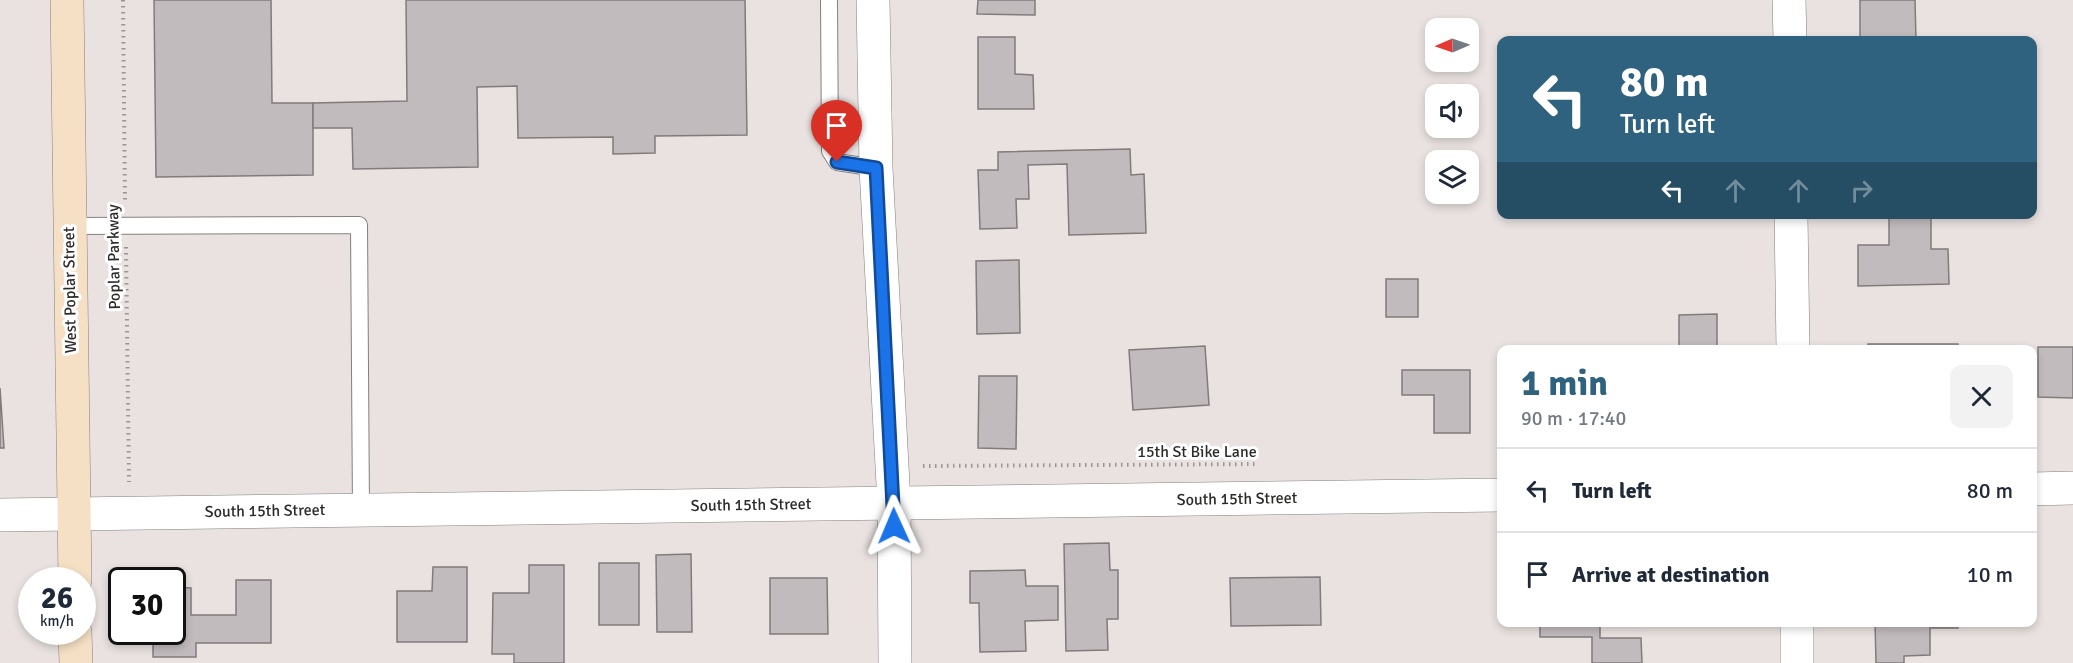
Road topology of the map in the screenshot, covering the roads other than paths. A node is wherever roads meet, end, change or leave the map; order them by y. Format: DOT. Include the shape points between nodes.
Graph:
graph roads {
  1 [pos="67,0"];
  2 [pos="829,0"];
  3 [pos="873,0"];
  4 [pos="1789,0"];
  5 [pos="1790,36"];
  6 [pos="876,168"];
  7 [pos="1791,219"];
  8 [pos="69,226"];
  9 [pos="1793,345"];
  10 [pos="2073,488"];
  11 [pos="2037,489"];
  12 [pos="1497,495"];
  13 [pos="894,503"];
  14 [pos="361,510"];
  15 [pos="74,514"];
  16 [pos="0,515"];
  17 [pos="75,567"];
  18 [pos="1797,627"];
  19 [pos="75,645"];
  20 [pos="76,663"];
  21 [pos="895,663"];
  22 [pos="1797,663"];
  1 -- 8 [label="street, West Poplar Street"];
  2 -- 6 [label="lane" via="830,151 837,162"];
  3 -- 6 [label="street"];
  4 -- 5 [label="street"];
  6 -- 13 [label="street"];
  7 -- 9 [label="street"];
  8 -- 14 [label="lane" via="359,225"];
  8 -- 15 [label="street, West Poplar Street"];
  10 -- 11 [label="street"];
  12 -- 13 [label="street, South 15th Street"];
  13 -- 14 [label="street, South 15th Street"];
  13 -- 21 [label="street"];
  14 -- 15 [label="street, South 15th Street"];
  15 -- 16 [label="street, South 15th Street"];
  15 -- 17 [label="street, West Poplar Street"];
  18 -- 22 [label="street"];
  19 -- 20 [label="street"];
}
